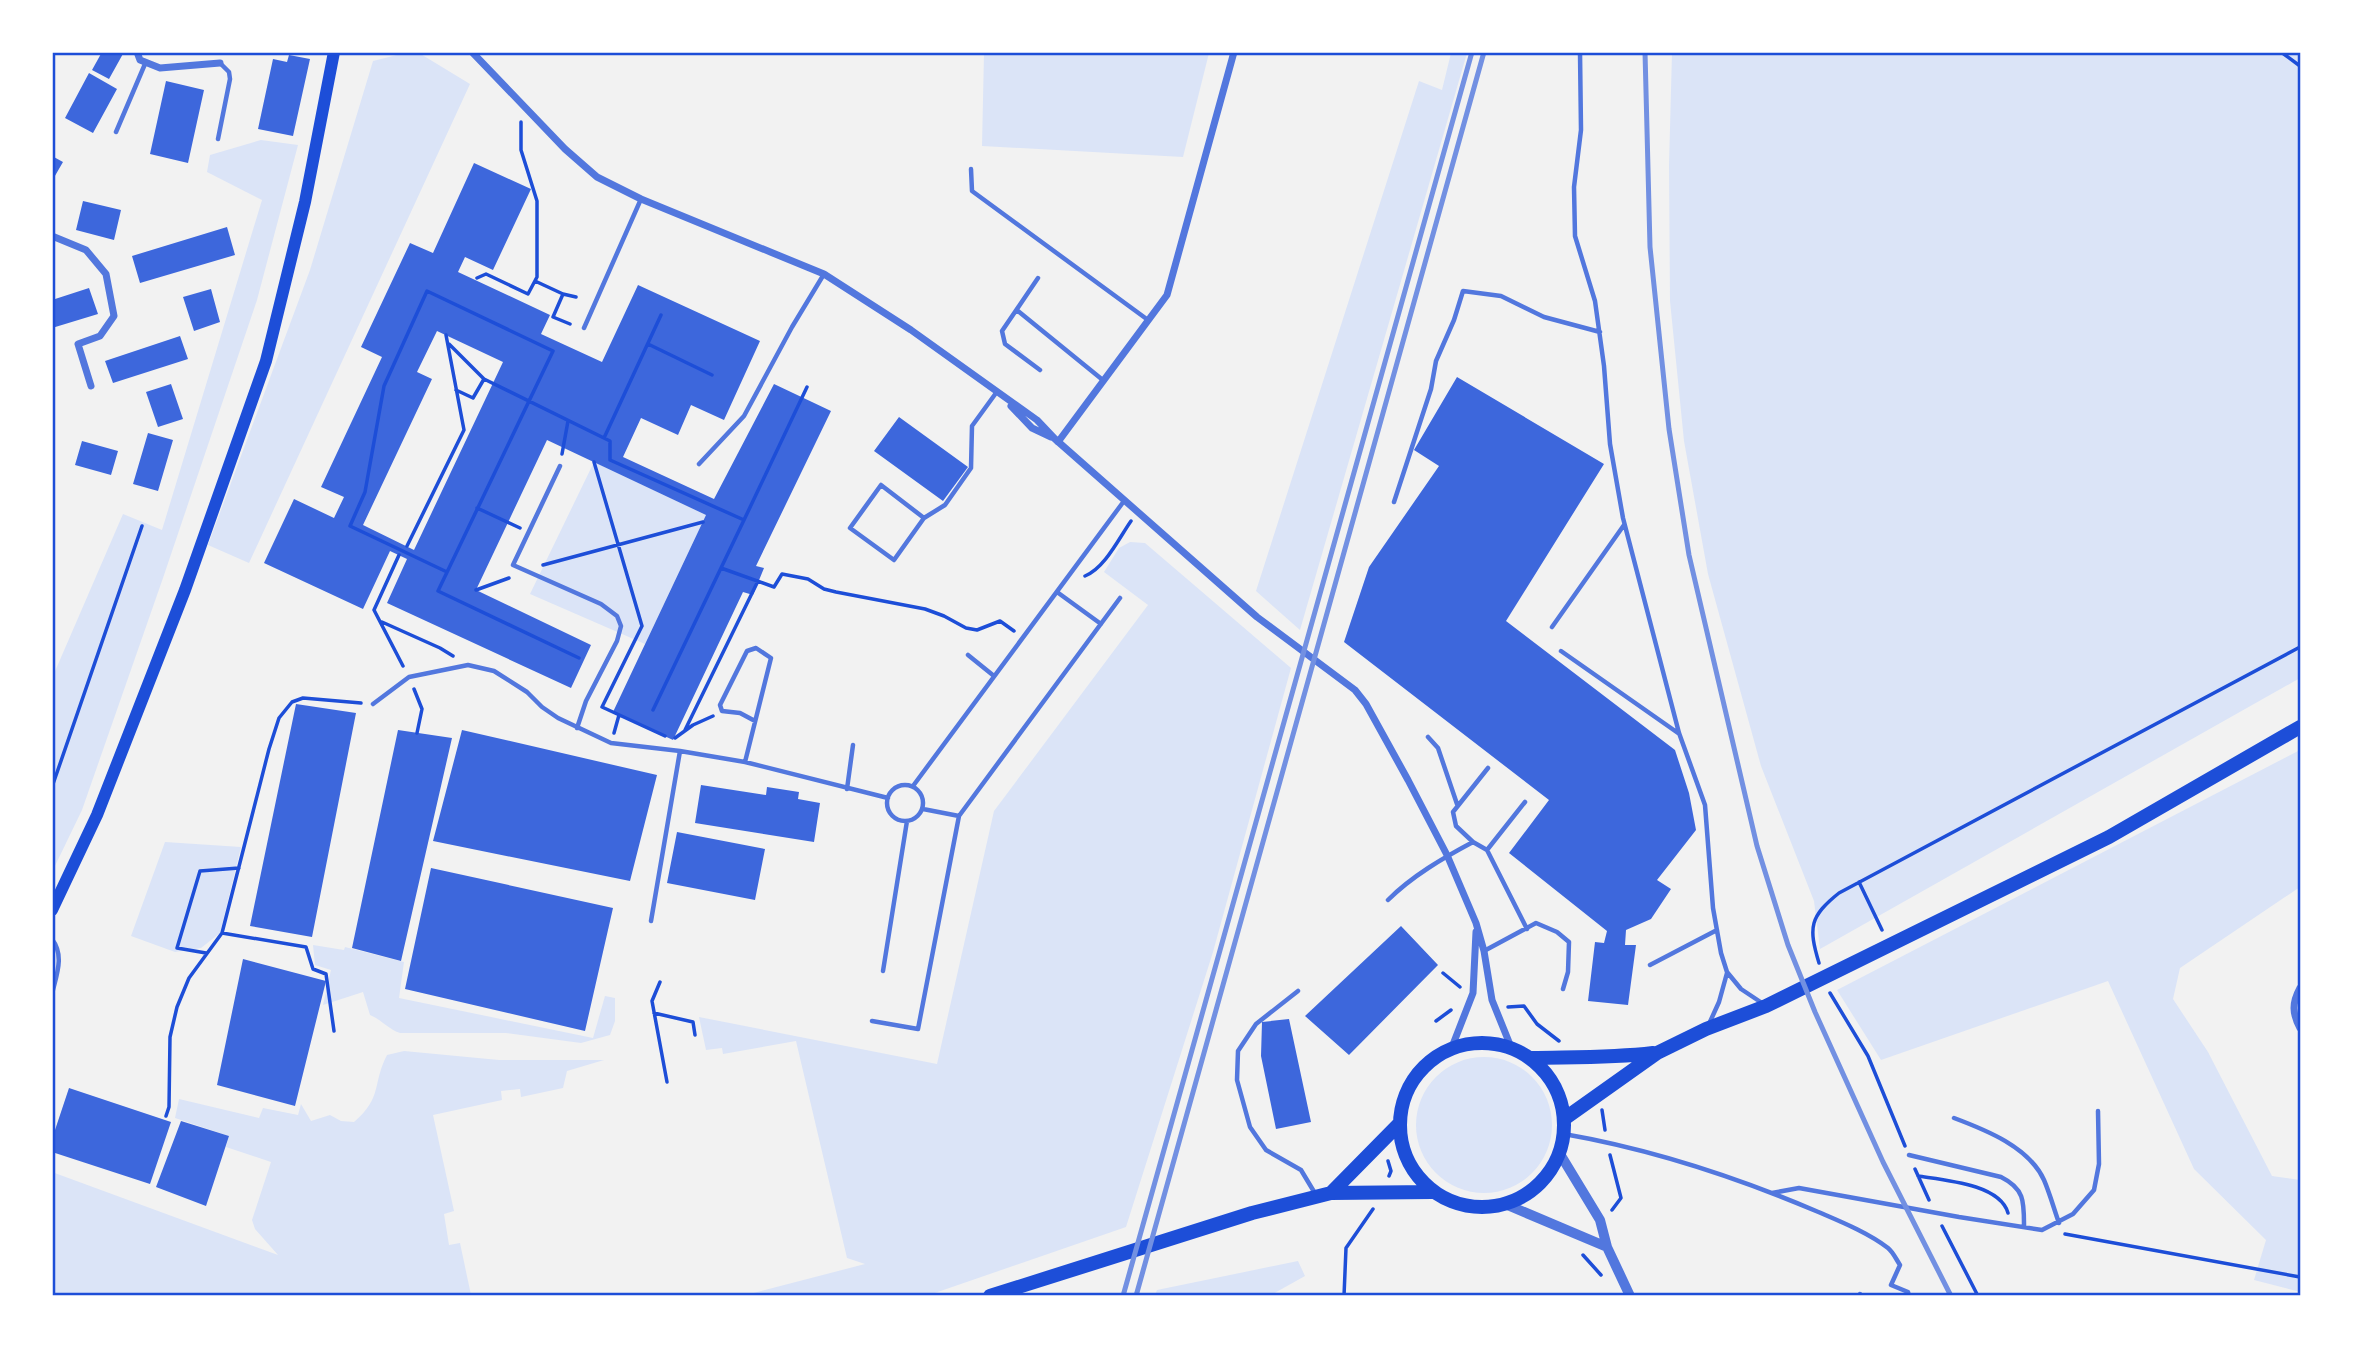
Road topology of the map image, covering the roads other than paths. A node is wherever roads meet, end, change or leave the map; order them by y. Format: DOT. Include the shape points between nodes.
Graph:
graph roads {
  1 [pos="137,52"];
  2 [pos="334,52"];
  3 [pos="472,52"];
  4 [pos="1234,52"];
  5 [pos="1580,52"];
  6 [pos="220,63"];
  7 [pos="145,64"];
  8 [pos="116,132"];
  9 [pos="218,139"];
  10 [pos="971,169"];
  11 [pos="641,199"];
  12 [pos="52,236"];
  13 [pos="824,274"];
  14 [pos="1038,278"];
  15 [pos="1018,311"];
  16 [pos="1149,321"];
  17 [pos="584,328"];
  18 [pos="1600,332"];
  19 [pos="1040,370"];
  20 [pos="1105,381"];
  21 [pos="91,386"];
  22 [pos="998,394"];
  23 [pos="1057,441"];
  24 [pos="699,464"];
  25 [pos="560,466"];
  26 [pos="1125,500"];
  27 [pos="1394,502"];
  28 [pos="925,517"];
  29 [pos="1625,524"];
  30 [pos="1057,592"];
  31 [pos="1120,598"];
  32 [pos="1101,624"];
  33 [pos="1552,627"];
  34 [pos="1561,650"];
  35 [pos="968,655"];
  36 [pos="994,676"];
  37 [pos="373,704"];
  38 [pos="755,721"];
  39 [pos="2301,727"];
  40 [pos="577,728"];
  41 [pos="1679,733"];
  42 [pos="1428,737"];
  43 [pos="853,745"];
  44 [pos="680,751"];
  45 [pos="745,762"];
  46 [pos="1488,768"];
  47 [pos="913,786"];
  48 [pos="847,789"];
  49 [pos="888,798"];
  50 [pos="1525,802"];
  51 [pos="1458,805"];
  52 [pos="923,809"];
  53 [pos="959,816"];
  54 [pos="907,821"];
  55 [pos="1473,842"];
  56 [pos="1487,850"];
  57 [pos="1447,855"];
  58 [pos="1388,900"];
  59 [pos="52,910"];
  60 [pos="651,921"];
  61 [pos="1476,923"];
  62 [pos="1527,929"];
  63 [pos="1717,930"];
  64 [pos="52,939"];
  65 [pos="1485,951"];
  66 [pos="1650,965"];
  67 [pos="883,971"];
  68 [pos="1727,972"];
  69 [pos="2301,988"];
  70 [pos="1563,989"];
  71 [pos="1298,990"];
  72 [pos="52,994"];
  73 [pos="1770,1003"];
  74 [pos="872,1021"];
  75 [pos="2301,1028"];
  76 [pos="1706,1029"];
  77 [pos="1452,1047"];
  78 [pos="1511,1047"];
  79 [pos="1657,1053"];
  80 [pos="1532,1058"];
  81 [pos="2098,1111"];
  82 [pos="1954,1118"];
  83 [pos="1564,1119"];
  84 [pos="1398,1125"];
  85 [pos="1564,1134"];
  86 [pos="1560,1154"];
  87 [pos="1909,1155"];
  88 [pos="1432,1192"];
  89 [pos="1772,1193"];
  90 [pos="1324,1195"];
  91 [pos="1505,1204"];
  92 [pos="2059,1223"];
  93 [pos="2024,1227"];
  94 [pos="1607,1247"];
  95 [pos="990,1296"];
  96 [pos="1630,1296"];
  97 [pos="1909,1296"];
  1 -- 7 [label="street"];
  2 -- 59 [label="main road" via="305,202 266,361 181,602 97,815"];
  3 -- 11 [label="street" via="597,177"];
  4 -- 16 [label="street" via="1167,296"];
  5 -- 18 [label="lane" via="1575,236"];
  6 -- 7 [label="street" via="160,68"];
  6 -- 9 [label="lane" via="230,79"];
  7 -- 8 [label="lane"];
  10 -- 16 [label="lane" via="972,191"];
  11 -- 13 [label="street"];
  11 -- 17 [label="lane"];
  12 -- 21 [label="street" via="86,250 106,274 114,316 100,336 78,344"];
  13 -- 22 [label="street"];
  13 -- 24 [label="lane" via="744,416"];
  14 -- 15 [label="lane"];
  15 -- 19 [label="lane" via="1002,331 1005,344"];
  15 -- 20 [label="lane"];
  16 -- 20 [label="street"];
  18 -- 27 [label="lane" via="1544,317 1501,296 1463,291 1436,361 1432,389"];
  18 -- 29 [label="lane" via="1610,444"];
  20 -- 23 [label="street"];
  22 -- 23 [label="street" via="1037,420"];
  22 -- 28 [label="lane" via="972,425 971,468 946,505"];
  23 -- 26 [label="street"];
  25 -- 40 [label="lane" via="513,565 601,604 617,616 621,626"];
  26 -- 30 [label="lane"];
  26 -- 57 [label="street" via="1257,617 1355,690"];
  28 -- 28 [label="lane" via="894,560 850,528 881,485"];
  29 -- 33 [label="lane"];
  29 -- 41 [label="lane"];
  30 -- 32 [label="lane"];
  30 -- 36 [label="lane"];
  31 -- 32 [label="lane"];
  32 -- 53 [label="lane"];
  34 -- 41 [label="lane"];
  35 -- 36 [label="lane"];
  36 -- 47 [label="lane"];
  37 -- 40 [label="lane" via="409,677 468,666 494,671"];
  38 -- 38 [label="lane" via="722,711 720,705 747,651 756,648 771,658"];
  38 -- 45 [label="lane"];
  39 -- 73 [label="main road" via="2109,837"];
  40 -- 44 [label="lane" via="611,743"];
  41 -- 63 [label="lane" via="1705,805"];
  42 -- 51 [label="lane" via="1438,748"];
  43 -- 48 [label="lane"];
  44 -- 45 [label="lane"];
  44 -- 60 [label="lane"];
  45 -- 48 [label="lane"];
  46 -- 51 [label="lane"];
  47 -- 49 [label="lane" via="898,786"];
  47 -- 52 [label="lane" via="923,797"];
  48 -- 49 [label="lane"];
  49 -- 54 [label="lane" via="889,812"];
  50 -- 56 [label="lane"];
  51 -- 55 [label="lane" via="1453,812 1456,826"];
  52 -- 53 [label="lane"];
  52 -- 54 [label="lane"];
  53 -- 74 [label="lane" via="918,1029"];
  54 -- 67 [label="lane"];
  55 -- 56 [label="lane"];
  55 -- 57 [label="lane"];
  56 -- 62 [label="lane"];
  57 -- 58 [label="lane"];
  57 -- 61 [label="street"];
  61 -- 65 [label="street"];
  61 -- 77 [label="street" via="1473,993"];
  62 -- 65 [label="lane"];
  62 -- 70 [label="lane" via="1536,923 1569,942"];
  63 -- 66 [label="lane"];
  63 -- 68 [label="lane"];
  64 -- 72 [label="lane" via="60,960"];
  65 -- 78 [label="street" via="1492,1000"];
  68 -- 73 [label="lane" via="1741,989"];
  68 -- 76 [label="lane"];
  69 -- 75 [label="street" via="2293,1002"];
  71 -- 90 [label="lane" via="1256,1024 1238,1051 1237,1080 1250,1127 1266,1150 1301,1170"];
  73 -- 76 [label="main road"];
  76 -- 79 [label="main road"];
  77 -- 78 [label="main road" via="1481,1041"];
  77 -- 84 [label="main road" via="1428,1061 1406,1091"];
  78 -- 80 [label="main road"];
  79 -- 80 [label="main road"];
  79 -- 83 [label="main road"];
  80 -- 83 [label="main road" via="1555,1085"];
  81 -- 92 [label="lane" via="2099,1164 2094,1190"];
  82 -- 92 [label="lane" via="2021,1152 2043,1178"];
  83 -- 85 [label="main road"];
  84 -- 88 [label="main road" via="1414,1174"];
  84 -- 90 [label="main road"];
  85 -- 86 [label="main road"];
  85 -- 89 [label="lane" via="1633,1148"];
  86 -- 91 [label="main road" via="1547,1176 1528,1194"];
  86 -- 94 [label="street" via="1600,1220"];
  87 -- 93 [label="lane" via="2013,1182 2023,1203"];
  88 -- 90 [label="main road"];
  88 -- 91 [label="main road" via="1452,1203 1481,1208"];
  89 -- 93 [label="lane" via="1799,1188"];
  89 -- 97 [label="lane" via="1890,1249 1900,1265 1891,1285"];
  90 -- 95 [label="main road" via="1251,1213"];
  91 -- 94 [label="street"];
  92 -- 93 [label="lane" via="2042,1230"];
  94 -- 96 [label="street"];
}
